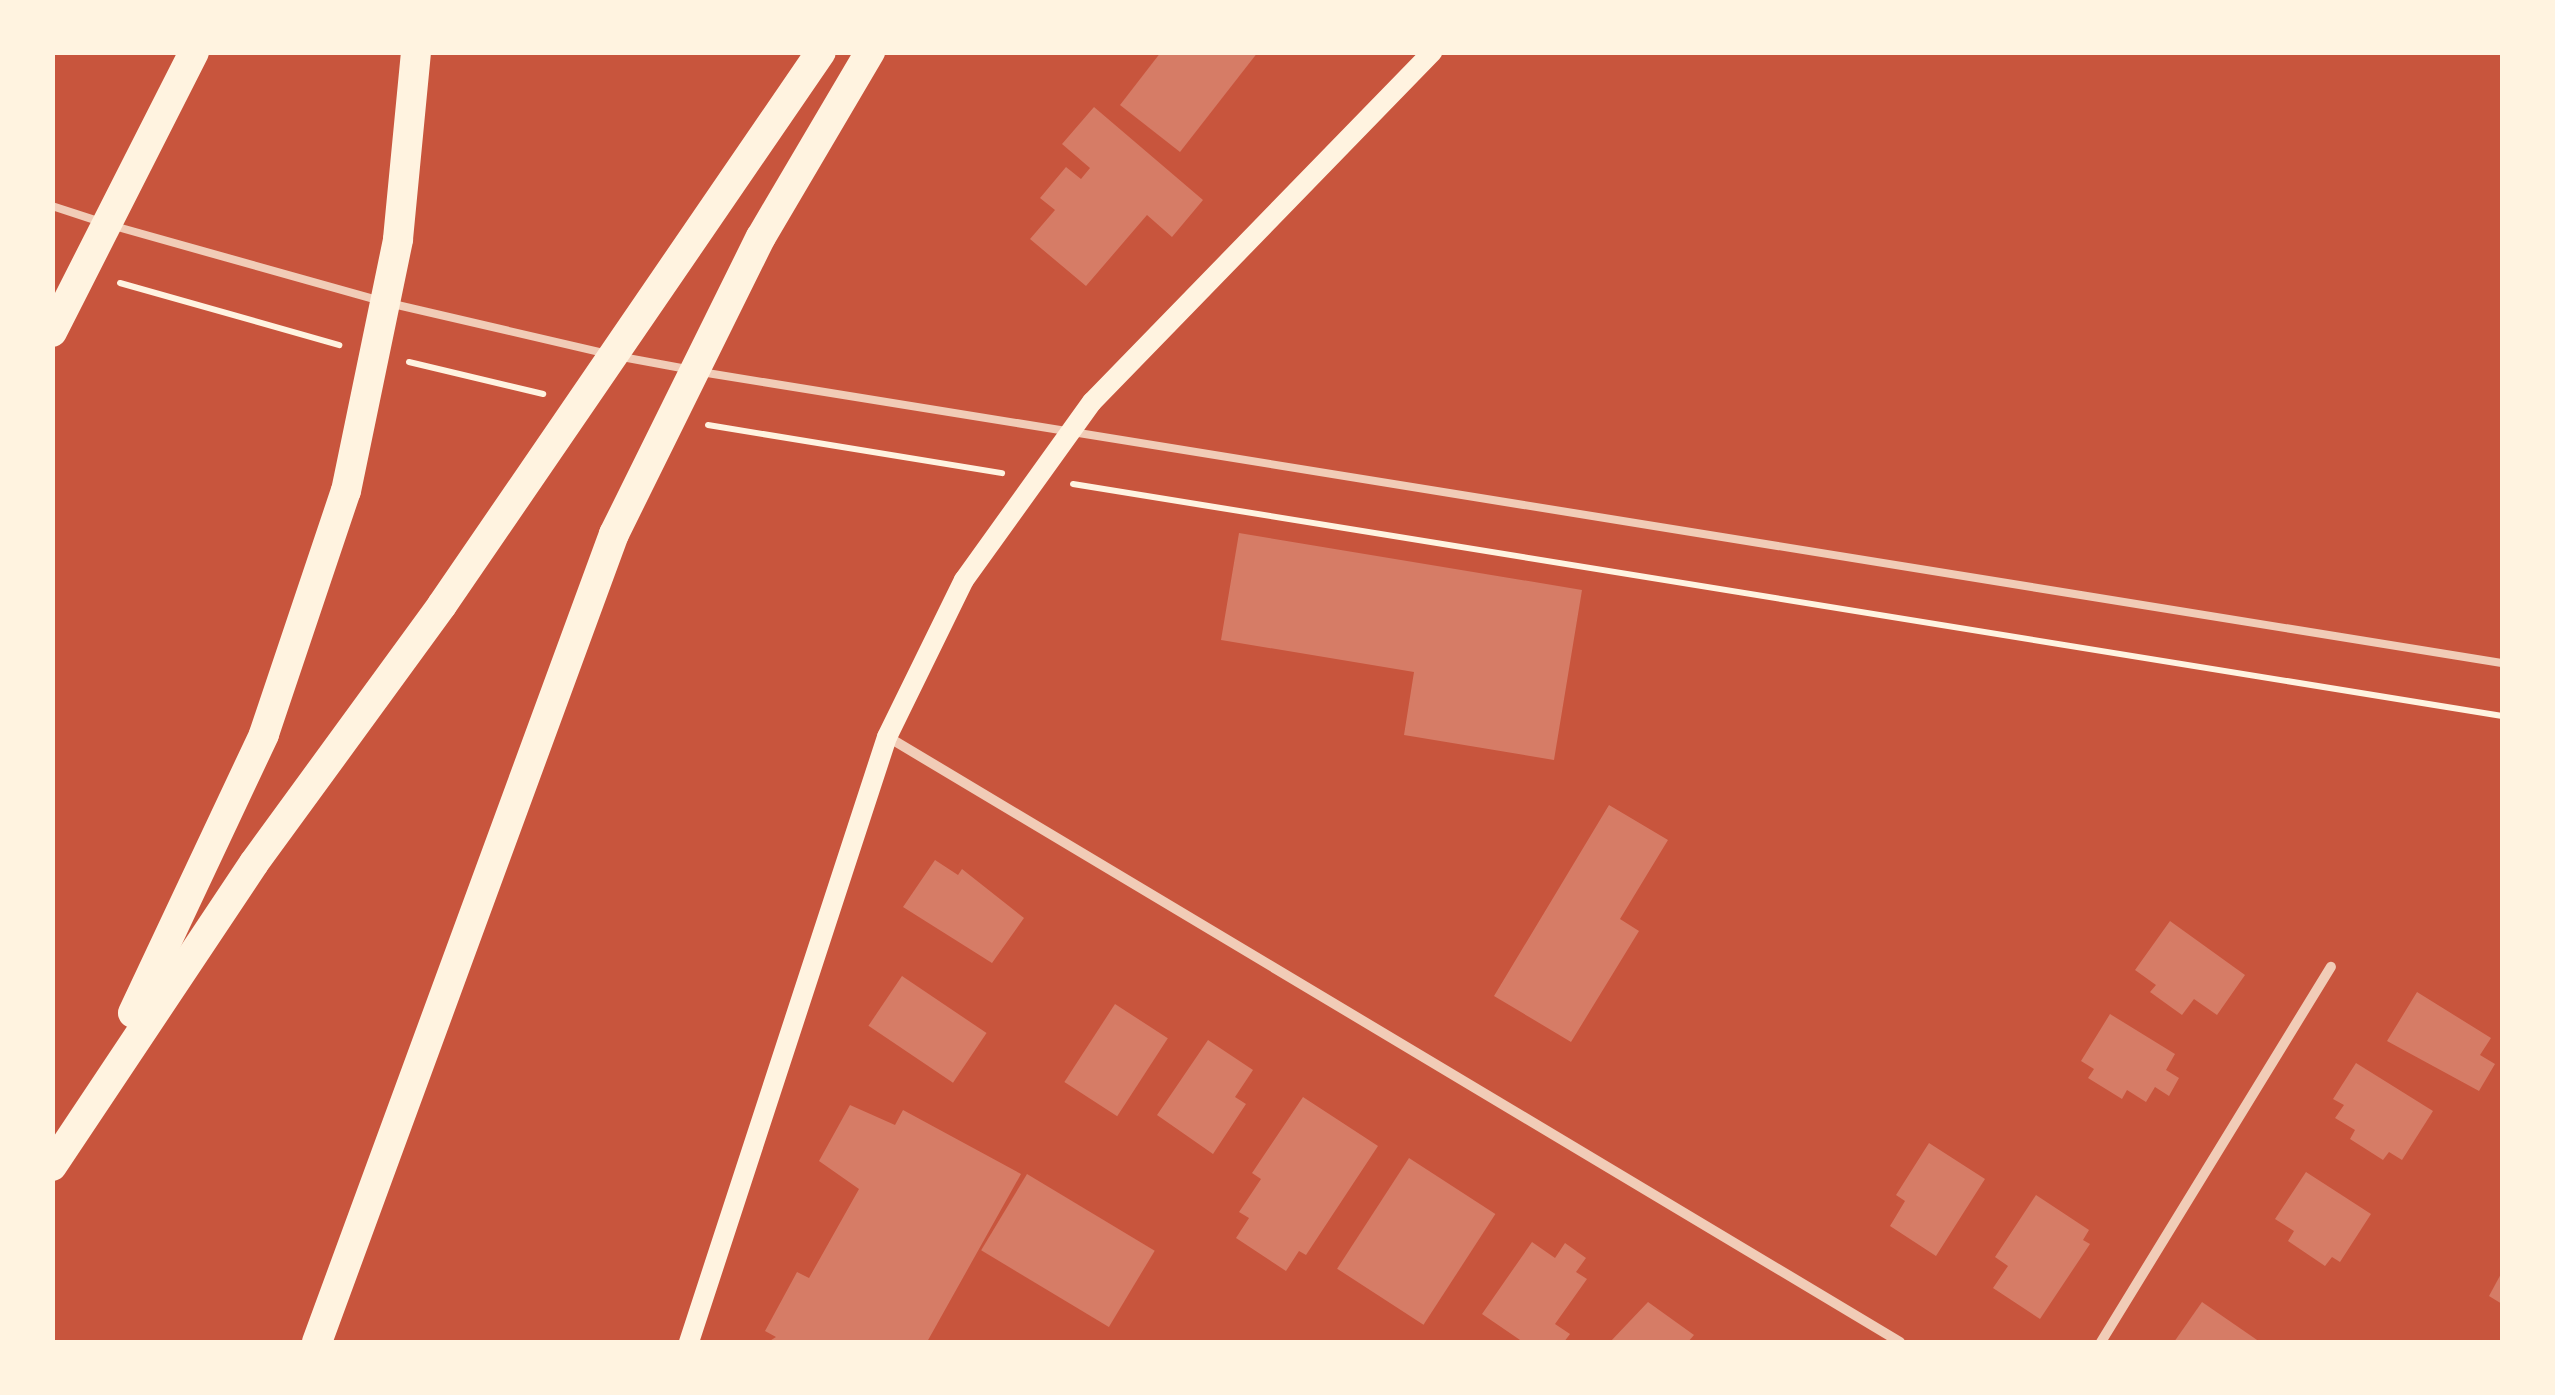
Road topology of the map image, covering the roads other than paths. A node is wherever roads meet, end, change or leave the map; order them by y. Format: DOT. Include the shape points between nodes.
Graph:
graph roads {
  1 [pos="194,52"];
  2 [pos="416,52"];
  3 [pos="821,52"];
  4 [pos="870,52"];
  5 [pos="1432,52"];
  6 [pos="52,206"];
  7 [pos="52,332"];
  8 [pos="1067,432"];
  9 [pos="2502,663"];
  10 [pos="887,737"];
  11 [pos="2331,967"];
  12 [pos="94,1103"];
  13 [pos="52,1166"];
  14 [pos="318,1342"];
  15 [pos="689,1342"];
  16 [pos="1900,1342"];
  17 [pos="2101,1342"];
  1 -- 7 [label="highway"];
  2 -- 12 [label="highway" via="398,239 361,428 320,576 238,796"];
  3 -- 12 [label="highway"];
  4 -- 14 [label="highway" via="761,236 614,534"];
  5 -- 8 [label="main road"];
  6 -- 8 [label="lane" via="475,324 794,388"];
  8 -- 9 [label="lane"];
  8 -- 10 [label="main road" via="964,580"];
  10 -- 15 [label="main road"];
  10 -- 16 [label="street"];
  11 -- 17 [label="street"];
  12 -- 13 [label="highway"];
}
